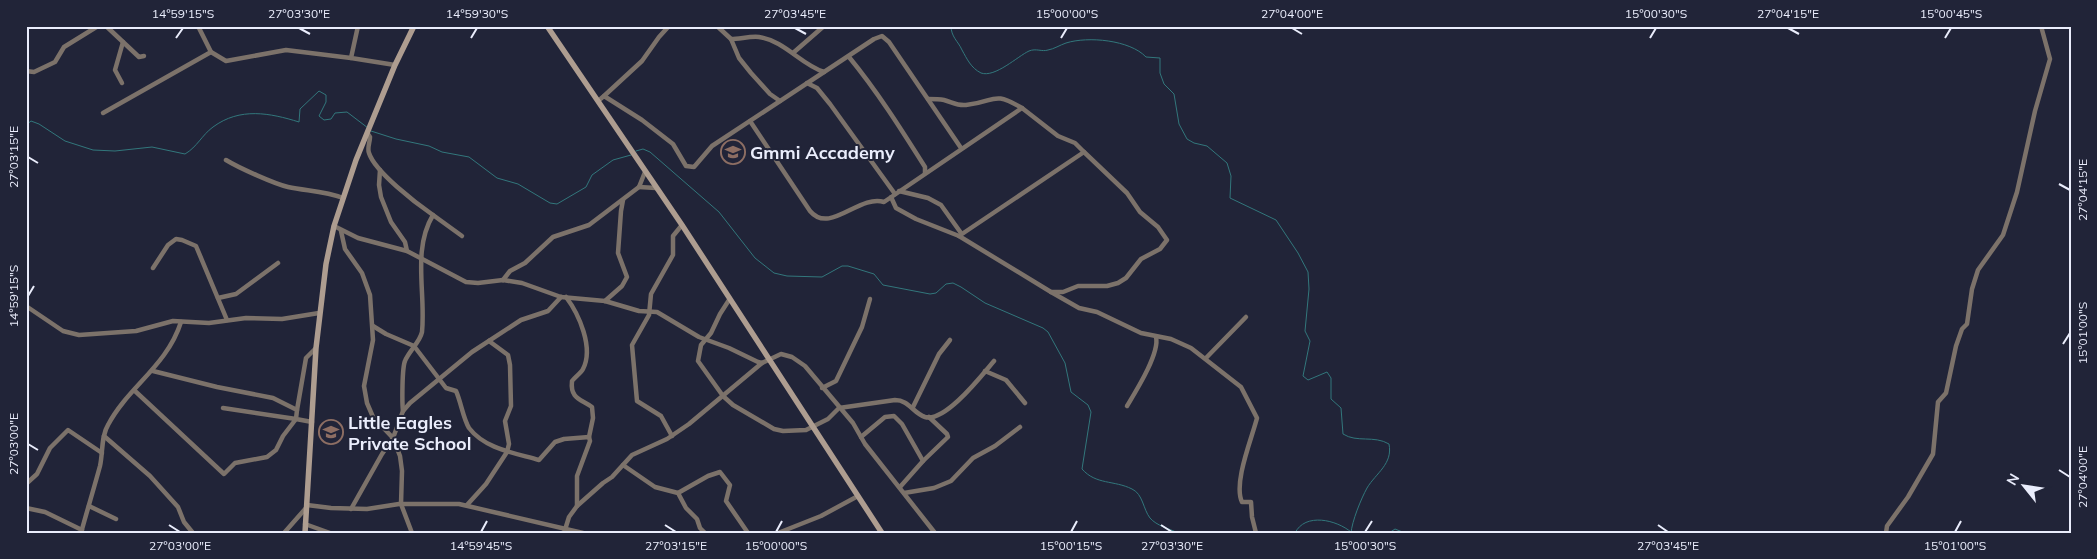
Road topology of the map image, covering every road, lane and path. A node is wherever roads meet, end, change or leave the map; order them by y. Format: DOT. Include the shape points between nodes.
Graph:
graph roads {
  1 [pos="98,26"];
  2 [pos="106,26"];
  3 [pos="198,26"];
  4 [pos="358,26"];
  5 [pos="414,26"];
  6 [pos="547,26"];
  7 [pos="668,26"];
  8 [pos="717,26"];
  9 [pos="824,26"];
  10 [pos="2041,26"];
  11 [pos="731,39"];
  12 [pos="123,42"];
  13 [pos="212,52"];
  14 [pos="793,53"];
  15 [pos="144,56"];
  16 [pos="849,57"];
  17 [pos="351,58"];
  18 [pos="395,65"];
  19 [pos="814,69"];
  20 [pos="26,71"];
  21 [pos="824,72"];
  22 [pos="816,78"];
  23 [pos="122,83"];
  24 [pos="808,84"];
  25 [pos="817,88"];
  26 [pos="770,94"];
  27 [pos="604,96"];
  28 [pos="928,98"];
  29 [pos="598,101"];
  30 [pos="780,101"];
  31 [pos="770,106"];
  32 [pos="1022,108"];
  33 [pos="103,113"];
  34 [pos="750,121"];
  35 [pos="369,131"];
  36 [pos="961,148"];
  37 [pos="1084,152"];
  38 [pos="226,160"];
  39 [pos="925,167"];
  40 [pos="932,168"];
  41 [pos="380,170"];
  42 [pos="645,172"];
  43 [pos="925,173"];
  44 [pos="639,187"];
  45 [pos="656,188"];
  46 [pos="895,194"];
  47 [pos="343,198"];
  48 [pos="624,198"];
  49 [pos="884,202"];
  50 [pos="896,208"];
  51 [pos="434,215"];
  52 [pos="682,225"];
  53 [pos="334,226"];
  54 [pos="341,231"];
  55 [pos="960,235"];
  56 [pos="462,236"];
  57 [pos="407,251"];
  58 [pos="420,259"];
  59 [pos="278,263"];
  60 [pos="153,268"];
  61 [pos="503,280"];
  62 [pos="1051,292"];
  63 [pos="564,297"];
  64 [pos="218,298"];
  65 [pos="870,299"];
  66 [pos="729,300"];
  67 [pos="605,301"];
  68 [pos="26,306"];
  69 [pos="651,310"];
  70 [pos="319,313"];
  71 [pos="1246,317"];
  72 [pos="227,320"];
  73 [pos="181,322"];
  74 [pos="373,326"];
  75 [pos="1156,337"];
  76 [pos="707,340"];
  77 [pos="950,340"];
  78 [pos="489,342"];
  79 [pos="414,346"];
  80 [pos="316,348"];
  81 [pos="769,358"];
  82 [pos="1206,358"];
  83 [pos="994,361"];
  84 [pos="762,362"];
  85 [pos="986,370"];
  86 [pos="153,371"];
  87 [pos="439,377"];
  88 [pos="822,388"];
  89 [pos="135,391"];
  90 [pos="723,396"];
  91 [pos="1026,403"];
  92 [pos="1127,406"];
  93 [pos="223,408"];
  94 [pos="839,408"];
  95 [pos="912,408"];
  96 [pos="297,410"];
  97 [pos="403,411"];
  98 [pos="930,417"];
  99 [pos="296,419"];
  100 [pos="312,422"];
  101 [pos="814,426"];
  102 [pos="1020,426"];
  103 [pos="104,435"];
  104 [pos="672,436"];
  105 [pos="589,437"];
  106 [pos="861,437"];
  107 [pos="393,438"];
  108 [pos="507,452"];
  109 [pos="102,453"];
  110 [pos="923,461"];
  111 [pos="624,465"];
  112 [pos="26,484"];
  113 [pos="900,487"];
  114 [pos="678,493"];
  115 [pos="904,493"];
  116 [pos="858,496"];
  117 [pos="401,504"];
  118 [pos="467,505"];
  119 [pos="89,506"];
  120 [pos="577,506"];
  121 [pos="307,507"];
  122 [pos="26,508"];
  123 [pos="351,509"];
  124 [pos="116,519"];
  125 [pos="305,524"];
  126 [pos="565,530"];
  127 [pos="81,531"];
  128 [pos="786,531"];
  129 [pos="193,533"];
  130 [pos="284,533"];
  131 [pos="305,533"];
  132 [pos="330,533"];
  133 [pos="412,533"];
  134 [pos="583,533"];
  135 [pos="705,533"];
  136 [pos="748,533"];
  137 [pos="778,533"];
  138 [pos="882,533"];
  139 [pos="935,533"];
  140 [pos="1256,533"];
  141 [pos="1886,533"];
  1 -- 20 [label="street" via="64,47 55,62 34,72"];
  2 -- 12 [label="street"];
  3 -- 13 [label="street"];
  4 -- 17 [label="street"];
  5 -- 18 [label="main road"];
  6 -- 29 [label="main road"];
  7 -- 27 [label="street" via="642,62"];
  8 -- 11 [label="street"];
  9 -- 14 [label="street"];
  10 -- 141 [label="street" via="2050,60 2017,192 2003,235 1978,270 1967,324 1956,346 1946,393 1938,402 1933,454 1908,498 1887,526"];
  11 -- 14 [label="street" via="758,37 785,46"];
  11 -- 26 [label="street" via="739,58"];
  12 -- 15 [label="street" via="139,57"];
  12 -- 23 [label="street" via="114,70"];
  13 -- 17 [label="street" via="226,61 286,50"];
  13 -- 33 [label="street"];
  14 -- 19 [label="street"];
  16 -- 21 [label="street"];
  16 -- 28 [label="street" via="882,36"];
  16 -- 39 [label="street"];
  17 -- 18 [label="street"];
  18 -- 35 [label="main road"];
  19 -- 21 [label="street"];
  19 -- 22 [label="street"];
  21 -- 22 [label="street"];
  22 -- 24 [label="street"];
  22 -- 25 [label="street"];
  24 -- 25 [label="street"];
  24 -- 30 [label="street"];
  25 -- 46 [label="street"];
  26 -- 30 [label="street"];
  26 -- 31 [label="street"];
  27 -- 29 [label="street"];
  27 -- 34 [label="street" via="672,144 686,166 691,168 712,146"];
  28 -- 32 [label="street" via="966,105 997,97"];
  28 -- 36 [label="street"];
  29 -- 42 [label="main road"];
  30 -- 31 [label="street"];
  31 -- 34 [label="street"];
  32 -- 36 [label="street"];
  32 -- 37 [label="street" via="1058,136 1075,142"];
  34 -- 49 [label="street" via="817,217 831,219 873,200"];
  35 -- 41 [label="street" via="369,153"];
  35 -- 47 [label="main road"];
  36 -- 40 [label="street"];
  37 -- 55 [label="street"];
  37 -- 62 [label="street" via="1127,193 1140,212 1158,227 1167,243 1141,259 1118,283"];
  38 -- 47 [label="street" via="286,187"];
  39 -- 40 [label="street"];
  39 -- 43 [label="street"];
  40 -- 43 [label="street"];
  41 -- 51 [label="street" via="411,200"];
  41 -- 57 [label="street" via="379,192"];
  42 -- 44 [label="street"];
  42 -- 45 [label="main road"];
  43 -- 46 [label="street"];
  44 -- 45 [label="street"];
  44 -- 48 [label="street"];
  45 -- 52 [label="main road"];
  46 -- 49 [label="street"];
  46 -- 50 [label="street"];
  46 -- 55 [label="street" via="928,198 941,205"];
  47 -- 53 [label="main road"];
  48 -- 61 [label="street" via="587,226 551,239"];
  48 -- 67 [label="street" via="620,211 618,252 627,277"];
  49 -- 50 [label="street"];
  50 -- 55 [label="street"];
  51 -- 56 [label="street"];
  51 -- 58 [label="street" via="427,228"];
  52 -- 66 [label="main road"];
  52 -- 69 [label="street" via="673,236 673,256 651,294"];
  53 -- 54 [label="street"];
  53 -- 70 [label="main road"];
  54 -- 57 [label="street"];
  54 -- 74 [label="street" via="345,249 365,280"];
  55 -- 62 [label="street"];
  57 -- 58 [label="street"];
  58 -- 61 [label="street" via="466,282"];
  58 -- 79 [label="street" via="422,333"];
  59 -- 64 [label="street" via="236,294"];
  60 -- 64 [label="street" via="171,242 190,243 198,249"];
  61 -- 63 [label="street"];
  62 -- 75 [label="street" via="1078,308 1096,312"];
  63 -- 67 [label="street"];
  63 -- 78 [label="street" via="548,311 521,320"];
  63 -- 105 [label="street" via="583,327 585,362 572,386 580,402 592,407"];
  64 -- 72 [label="street"];
  65 -- 88 [label="street" via="862,327 836,381"];
  66 -- 76 [label="street"];
  66 -- 81 [label="main road"];
  67 -- 69 [label="street" via="639,311"];
  68 -- 73 [label="street" via="64,331 76,335 136,331"];
  69 -- 76 [label="street"];
  69 -- 104 [label="street" via="632,345 636,398 639,404 662,416"];
  70 -- 72 [label="street" via="282,319"];
  70 -- 80 [label="main road"];
  71 -- 82 [label="street"];
  72 -- 73 [label="street"];
  73 -- 86 [label="street"];
  74 -- 79 [label="street"];
  74 -- 107 [label="street" via="364,391 371,414"];
  75 -- 82 [label="street" via="1177,341"];
  75 -- 92 [label="street" via="1157,344 1148,366"];
  76 -- 84 [label="street"];
  76 -- 90 [label="street" via="698,350 698,361"];
  77 -- 95 [label="street" via="939,354"];
  78 -- 87 [label="street"];
  78 -- 108 [label="street" via="508,354 510,365 511,406 505,420 509,439"];
  79 -- 87 [label="street"];
  79 -- 97 [label="street" via="403,365"];
  80 -- 96 [label="street" via="306,358"];
  80 -- 100 [label="main road"];
  81 -- 84 [label="street"];
  81 -- 88 [label="street" via="781,354 792,357 805,366"];
  81 -- 101 [label="main road"];
  82 -- 140 [label="street" via="1241,387 1257,415 1243,466 1239,496 1242,502 1250,502"];
  83 -- 85 [label="street"];
  84 -- 90 [label="street"];
  85 -- 91 [label="street" via="1006,380"];
  85 -- 98 [label="street" via="960,399 942,413"];
  86 -- 89 [label="street"];
  86 -- 96 [label="street" via="273,398"];
  87 -- 97 [label="street"];
  87 -- 108 [label="street" via="446,388 456,391 469,427 489,444"];
  88 -- 94 [label="street"];
  89 -- 99 [label="street" via="224,474 235,463 267,457 276,450"];
  89 -- 103 [label="street" via="111,420"];
  90 -- 101 [label="street" via="739,410 774,429 795,432"];
  90 -- 104 [label="street"];
  93 -- 99 [label="street"];
  94 -- 95 [label="street" via="895,400"];
  94 -- 101 [label="street"];
  94 -- 106 [label="street"];
  95 -- 98 [label="street"];
  96 -- 99 [label="street"];
  97 -- 107 [label="street"];
  98 -- 110 [label="street" via="948,436"];
  99 -- 100 [label="street"];
  100 -- 121 [label="main road"];
  101 -- 116 [label="main road"];
  102 -- 115 [label="street" via="996,446 973,458 951,481 934,488"];
  103 -- 109 [label="street"];
  103 -- 129 [label="street" via="150,476 178,507"];
  104 -- 111 [label="street" via="635,452"];
  105 -- 108 [label="street" via="555,442 539,460"];
  105 -- 120 [label="street" via="577,478"];
  106 -- 110 [label="street" via="886,418 894,416"];
  106 -- 113 [label="street"];
  107 -- 117 [label="street" via="401,462"];
  107 -- 123 [label="street"];
  108 -- 118 [label="street" via="486,484"];
  109 -- 112 [label="street" via="68,430 50,448 37,474"];
  109 -- 119 [label="street"];
  110 -- 113 [label="street"];
  111 -- 114 [label="street" via="655,487"];
  111 -- 120 [label="street"];
  113 -- 115 [label="street"];
  114 -- 135 [label="street"];
  114 -- 136 [label="street" via="720,472 730,485 726,501"];
  115 -- 139 [label="street"];
  116 -- 128 [label="street"];
  116 -- 138 [label="main road"];
  117 -- 118 [label="street" via="437,502"];
  117 -- 123 [label="street"];
  117 -- 133 [label="street"];
  118 -- 126 [label="street"];
  119 -- 124 [label="street"];
  119 -- 127 [label="street"];
  120 -- 126 [label="street"];
  121 -- 123 [label="street"];
  121 -- 125 [label="main road"];
  121 -- 130 [label="street"];
  122 -- 127 [label="street" via="45,512"];
  125 -- 131 [label="main road"];
  125 -- 132 [label="street"];
  126 -- 134 [label="street"];
  128 -- 137 [label="street"];
}
